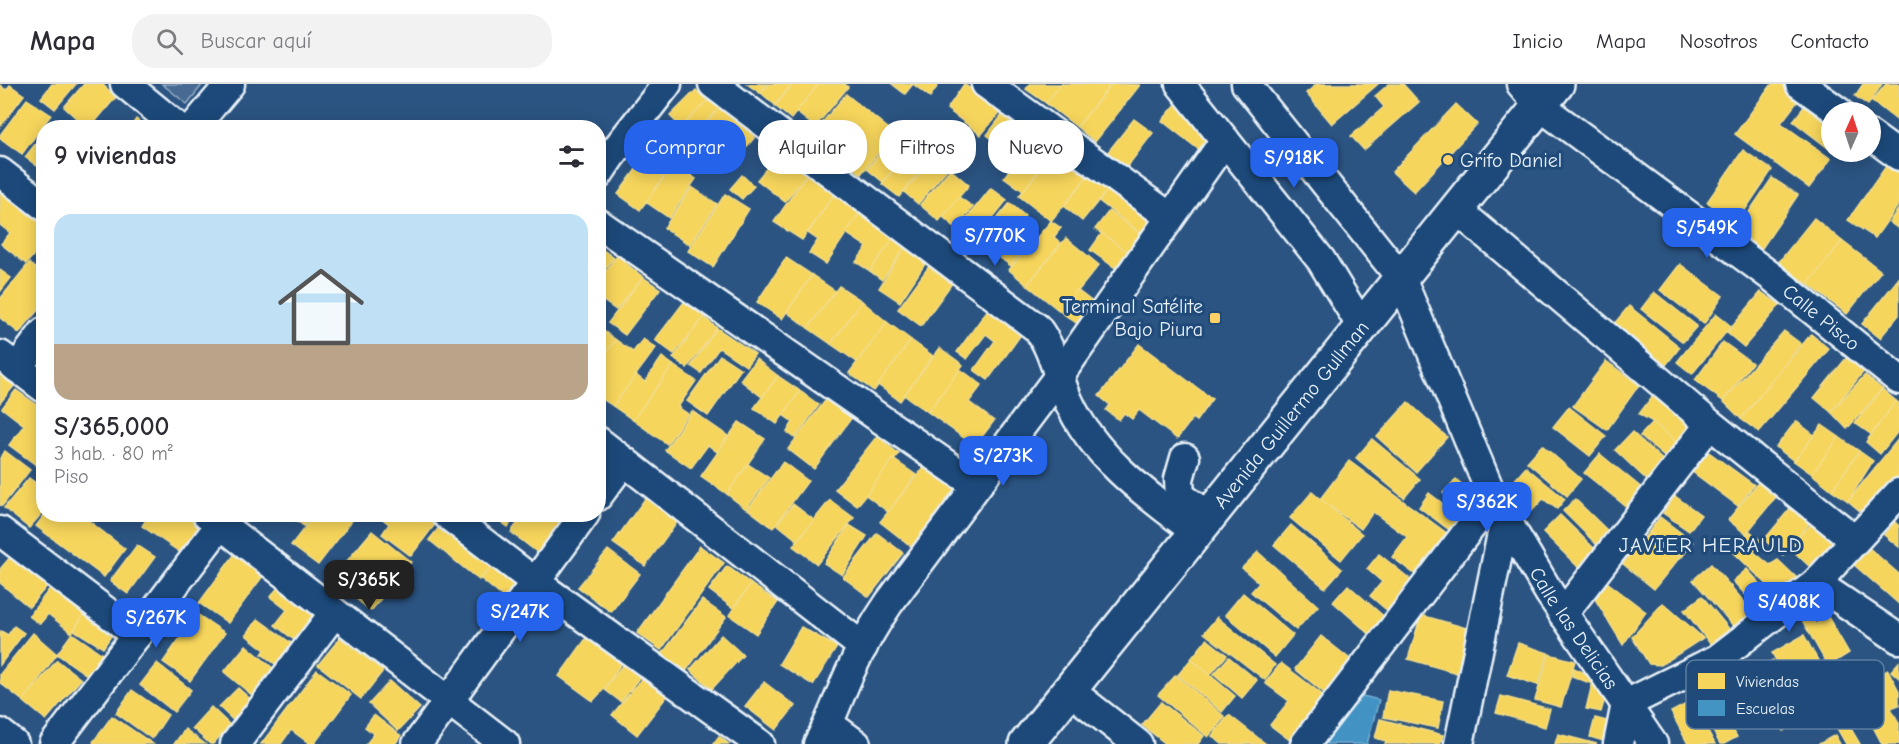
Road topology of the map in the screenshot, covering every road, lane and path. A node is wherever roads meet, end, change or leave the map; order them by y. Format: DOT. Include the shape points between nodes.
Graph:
graph roads {
  1 [pos="125,84"];
  2 [pos="230,84"];
  3 [pos="667,84"];
  4 [pos="712,84"];
  5 [pos="986,84"];
  6 [pos="1180,84"];
  7 [pos="1246,84"];
  8 [pos="1800,84"];
  9 [pos="1539,91"];
  10 [pos="1825,102"];
  11 [pos="169,120"];
  12 [pos="200,120"];
  13 [pos="1225,140"];
  14 [pos="1881,143"];
  15 [pos="1899,156"];
  16 [pos="606,163"];
  17 [pos="0,172"];
  18 [pos="36,200"];
  19 [pos="1456,209"];
  20 [pos="1170,217"];
  21 [pos="606,229"];
  22 [pos="1401,278"];
  23 [pos="1362,327"];
  24 [pos="36,338"];
  25 [pos="8,361"];
  26 [pos="1059,376"];
  27 [pos="1899,380"];
  28 [pos="36,382"];
  29 [pos="1710,424"];
  30 [pos="606,447"];
  31 [pos="1185,458"];
  32 [pos="624,461"];
  33 [pos="606,485"];
  34 [pos="976,485"];
  35 [pos="1899,493"];
  36 [pos="1499,508"];
  37 [pos="213,522"];
  38 [pos="217,522"];
  39 [pos="456,522"];
  40 [pos="579,522"];
  41 [pos="1203,524"];
  42 [pos="0,531"];
  43 [pos="1855,540"];
  44 [pos="535,582"];
  45 [pos="1816,583"];
  46 [pos="334,613"];
  47 [pos="1563,614"];
  48 [pos="137,635"];
  49 [pos="1899,639"];
  50 [pos="863,647"];
  51 [pos="1715,660"];
  52 [pos="1686,674"];
  53 [pos="1069,690"];
  54 [pos="448,702"];
  55 [pos="1626,704"];
  56 [pos="0,733"];
  57 [pos="824,734"];
  58 [pos="14,744"];
  59 [pos="54,744"];
  60 [pos="235,744"];
  61 [pos="417,744"];
  62 [pos="505,744"];
  63 [pos="760,744"];
  64 [pos="856,744"];
  65 [pos="1026,744"];
  66 [pos="1138,744"];
  67 [pos="1305,744"];
  68 [pos="1459,744"];
  69 [pos="1618,744"];
  70 [pos="1653,744"];
  1 -- 11 [label="street"];
  2 -- 12 [label="street"];
  3 -- 16 [label="street"];
  4 -- 26 [label="street" via="1037,328 1051,351"];
  5 -- 20 [label="street"];
  6 -- 13 [label="street"];
  7 -- 22 [label="street, Calle las Delicias"];
  8 -- 10 [label="street"];
  9 -- 19 [label="main road, Avenida Guillermo Gullman"];
  9 -- 27 [label="street, Calle Pisco"];
  13 -- 20 [label="street"];
  13 -- 23 [label="street" via="1321,260"];
  14 -- 15 [label="street"];
  17 -- 18 [label="street"];
  19 -- 22 [label="main road, Avenida Guillermo Gullman"];
  19 -- 29 [label="street"];
  20 -- 26 [label="street"];
  21 -- 34 [label="street"];
  22 -- 23 [label="main road, Avenida Guillermo Gullman"];
  22 -- 36 [label="street, Calle las Delicias"];
  23 -- 41 [label="main road, Avenida Guillermo Gullman"];
  24 -- 25 [label="street"];
  25 -- 28 [label="street"];
  26 -- 34 [label="street"];
  26 -- 41 [label="street" via="1074,411 1120,471 1143,491"];
  29 -- 43 [label="street"];
  29 -- 47 [label="street"];
  30 -- 32 [label="street"];
  31 -- 41 [label="street" via="1179,479 1180,496"];
  32 -- 33 [label="street"];
  32 -- 50 [label="street"];
  34 -- 50 [label="street" via="889,603"];
  35 -- 43 [label="street"];
  36 -- 47 [label="street, Calle las Delicias"];
  36 -- 67 [label="street"];
  36 -- 68 [label="street"];
  37 -- 48 [label="street"];
  38 -- 46 [label="street"];
  39 -- 44 [label="street"];
  40 -- 44 [label="street"];
  41 -- 53 [label="main road, Avenida Guillermo Gullman"];
  42 -- 48 [label="street"];
  43 -- 45 [label="street"];
  44 -- 54 [label="street"];
  44 -- 63 [label="street"];
  45 -- 49 [label="street"];
  45 -- 51 [label="street"];
  46 -- 54 [label="street"];
  46 -- 60 [label="street"];
  47 -- 55 [label="street, Calle las Delicias"];
  48 -- 59 [label="street"];
  50 -- 57 [label="street"];
  52 -- 55 [label="street"];
  53 -- 65 [label="main road, Avenida Guillermo Gullman"];
  53 -- 66 [label="street"];
  54 -- 61 [label="street"];
  54 -- 62 [label="street"];
  55 -- 69 [label="street"];
  55 -- 70 [label="street, Calle las Delicias"];
  56 -- 58 [label="street"];
  57 -- 64 [label="street"];
}
